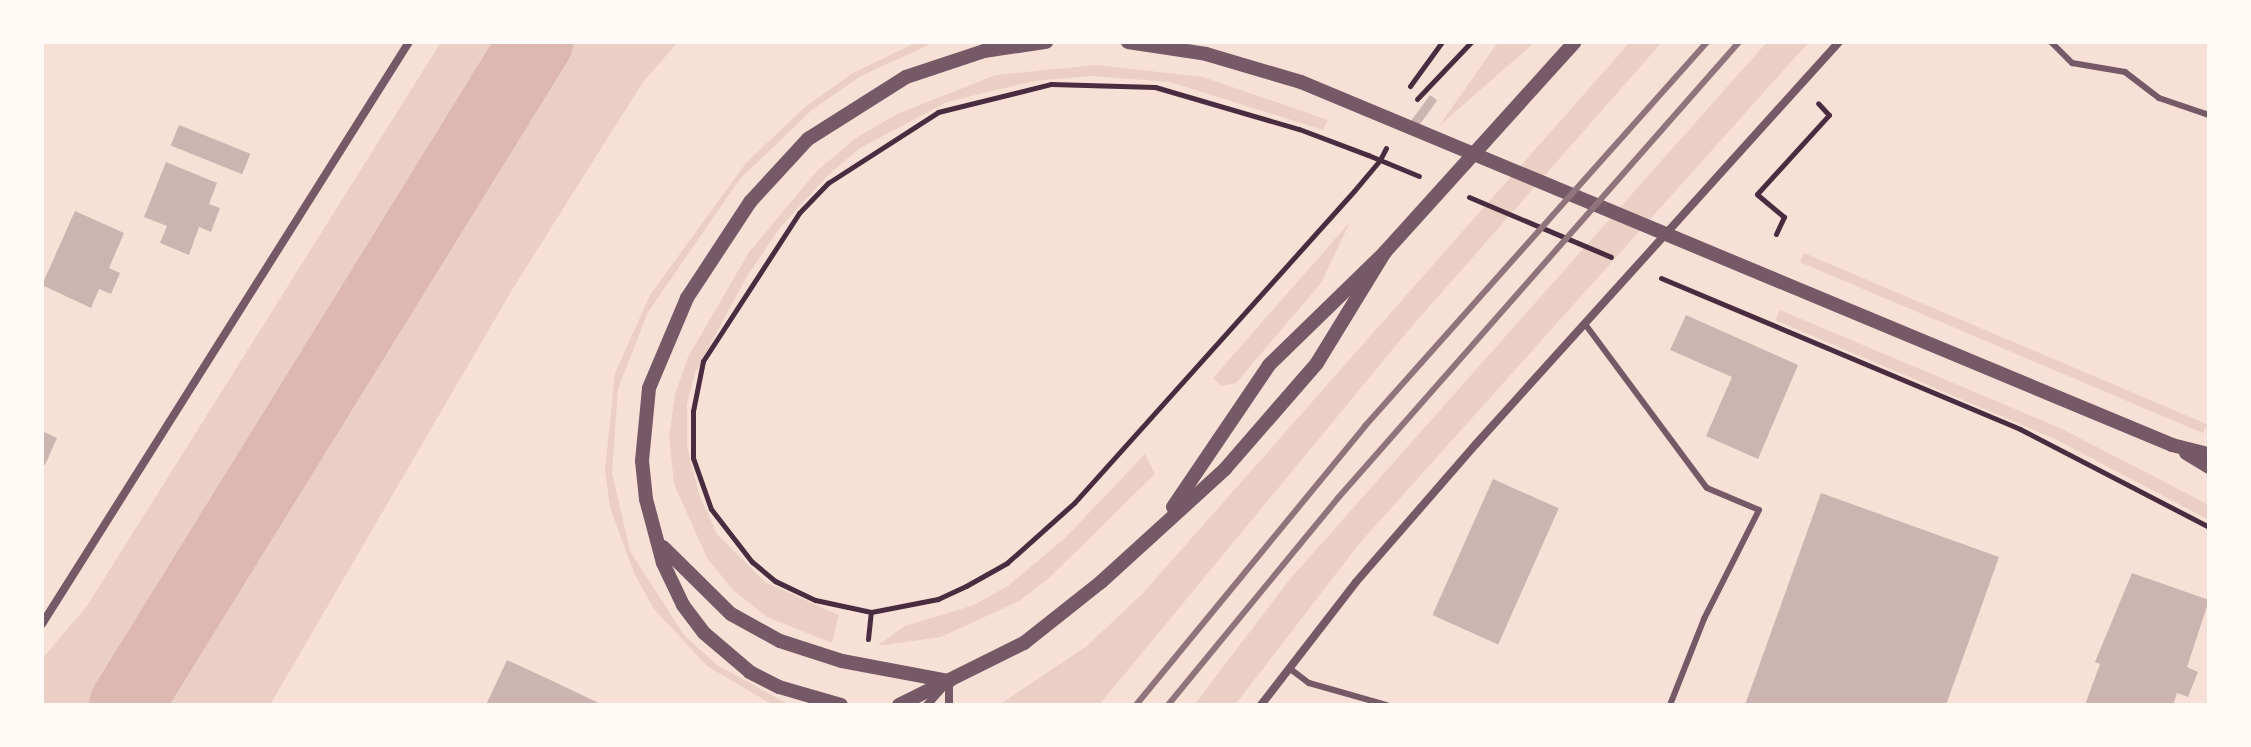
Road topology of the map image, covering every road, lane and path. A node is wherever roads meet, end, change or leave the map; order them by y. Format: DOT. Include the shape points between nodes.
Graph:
graph roads {
  1 [pos="409,42"];
  2 [pos="1046,42"];
  3 [pos="1128,42"];
  4 [pos="1442,42"];
  5 [pos="1471,42"];
  6 [pos="1575,42"];
  7 [pos="1839,42"];
  8 [pos="2051,42"];
  9 [pos="1410,86"];
  10 [pos="1818,103"];
  11 [pos="1409,108"];
  12 [pos="2209,115"];
  13 [pos="1394,134"];
  14 [pos="1425,179"];
  15 [pos="1454,191"];
  16 [pos="1776,234"];
  17 [pos="1385,252"];
  18 [pos="1626,263"];
  19 [pos="1654,275"];
  20 [pos="1585,324"];
  21 [pos="2172,445"];
  22 [pos="2209,454"];
  23 [pos="2209,467"];
  24 [pos="1165,521"];
  25 [pos="2209,527"];
  26 [pos="655,533"];
  27 [pos="871,612"];
  28 [pos="42,624"];
  29 [pos="866,647"];
  30 [pos="1289,668"];
  31 [pos="949,681"];
  32 [pos="841,705"];
  33 [pos="899,705"];
  34 [pos="927,705"];
  35 [pos="949,705"];
  36 [pos="1261,705"];
  37 [pos="1387,705"];
  38 [pos="1670,705"];
  1 -- 28 [label="street"];
  2 -- 26 [label="street" via="944,62 875,93 808,139 750,202 671,327 649,388 642,461"];
  3 -- 21 [label="street" via="1246,64 1384,115"];
  4 -- 9 [label="path" via="1415,72"];
  5 -- 11 [label="path"];
  6 -- 17 [label="street"];
  7 -- 20 [label="street"];
  8 -- 12 [label="lane" via="2072,63 2125,72 2159,98"];
  10 -- 16 [label="path" via="1829,115 1757,194 1784,217"];
  13 -- 27 [label="path" via="1354,191 1111,464 1034,542 1007,563 938,599"];
  14 -- 27 [label="path" via="1224,103 1155,87 1051,84 938,112 828,183 775,244 703,361 693,411 693,458 711,509 752,562 815,600"];
  15 -- 18 [label="path"];
  17 -- 24 [label="street" via="1269,365"];
  17 -- 24 [label="street" via="1317,363 1262,432"];
  19 -- 25 [label="path" via="2020,429"];
  20 -- 30 [label="street" via="1356,582"];
  20 -- 38 [label="lane" via="1707,488 1759,510 1704,619"];
  21 -- 22 [label="street"];
  21 -- 23 [label="street"];
  24 -- 31 [label="street" via="1042,630 989,664"];
  26 -- 31 [label="street" via="680,569 742,620 792,646"];
  26 -- 32 [label="street" via="683,605 730,658 779,687"];
  27 -- 29 [label="path"];
  30 -- 36 [label="street"];
  30 -- 37 [label="lane" via="1309,683"];
  31 -- 33 [label="street"];
  31 -- 34 [label="street"];
  31 -- 35 [label="street"];
}
